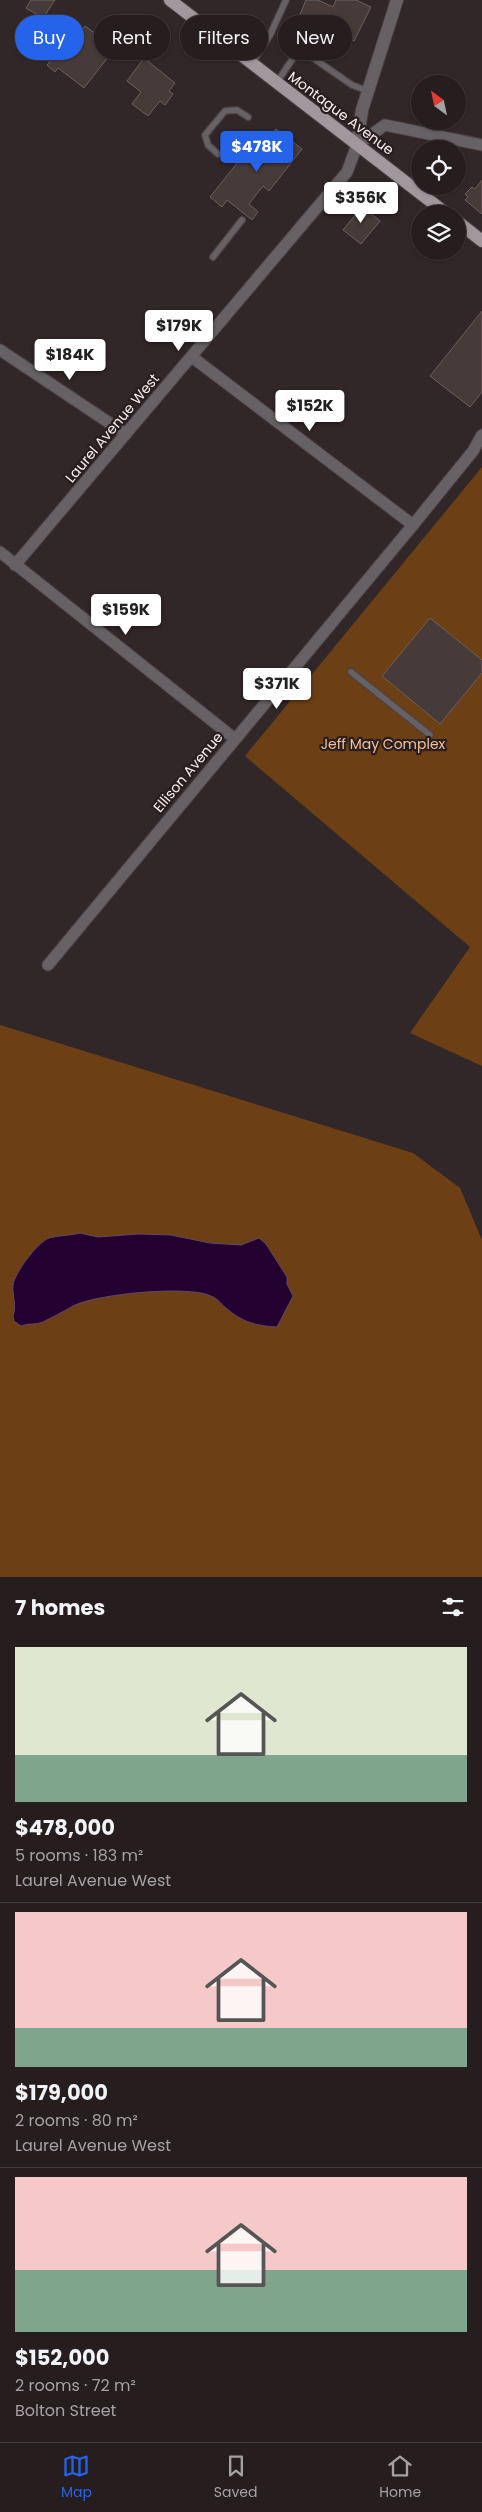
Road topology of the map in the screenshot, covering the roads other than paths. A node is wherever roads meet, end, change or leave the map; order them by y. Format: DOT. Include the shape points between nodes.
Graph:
graph roads {
  1 [pos="170,0"];
  2 [pos="286,0"];
  3 [pos="396,0"];
  4 [pos="292,60"];
  5 [pos="316,60"];
  6 [pos="252,64"];
  7 [pos="276,83"];
  8 [pos="368,91"];
  9 [pos="248,118"];
  10 [pos="357,145"];
  11 [pos="482,145"];
  12 [pos="218,154"];
  13 [pos="435,205"];
  14 [pos="242,220"];
  15 [pos="466,228"];
  16 [pos="482,241"];
  17 [pos="213,257"];
  18 [pos="0,350"];
  19 [pos="192,356"];
  20 [pos="126,434"];
  21 [pos="482,435"];
  22 [pos="413,525"];
  23 [pos="0,552"];
  24 [pos="15,564"];
  25 [pos="350,672"];
  26 [pos="430,735"];
  27 [pos="235,739"];
  28 [pos="48,965"];
  1 -- 6 [label="main road, Montague Avenue"];
  2 -- 6 [label="lane"];
  3 -- 8 [label="street, Laurel Avenue West"];
  4 -- 7 [label="lane"];
  5 -- 8 [label="lane" via="352,85"];
  6 -- 7 [label="main road, Montague Avenue"];
  7 -- 10 [label="main road, Montague Avenue"];
  8 -- 10 [label="street, Laurel Avenue West"];
  9 -- 12 [label="lane" via="237,110 225,111 205,135 208,145"];
  10 -- 11 [label="street" via="385,125"];
  10 -- 13 [label="main road, Montague Avenue"];
  10 -- 19 [label="street, Laurel Avenue West" via="347,172"];
  14 -- 17 [label="lane"];
  15 -- 16 [label="main road"];
  18 -- 20 [label="street"];
  19 -- 20 [label="street, Laurel Avenue West"];
  19 -- 22 [label="street"];
  20 -- 24 [label="street, Laurel Avenue West"];
  21 -- 22 [label="street, Ellison Avenue" via="473,451"];
  22 -- 27 [label="street, Ellison Avenue"];
  23 -- 24 [label="street"];
  24 -- 27 [label="street"];
  25 -- 26 [label="lane"];
  27 -- 28 [label="street, Ellison Avenue"];
}
